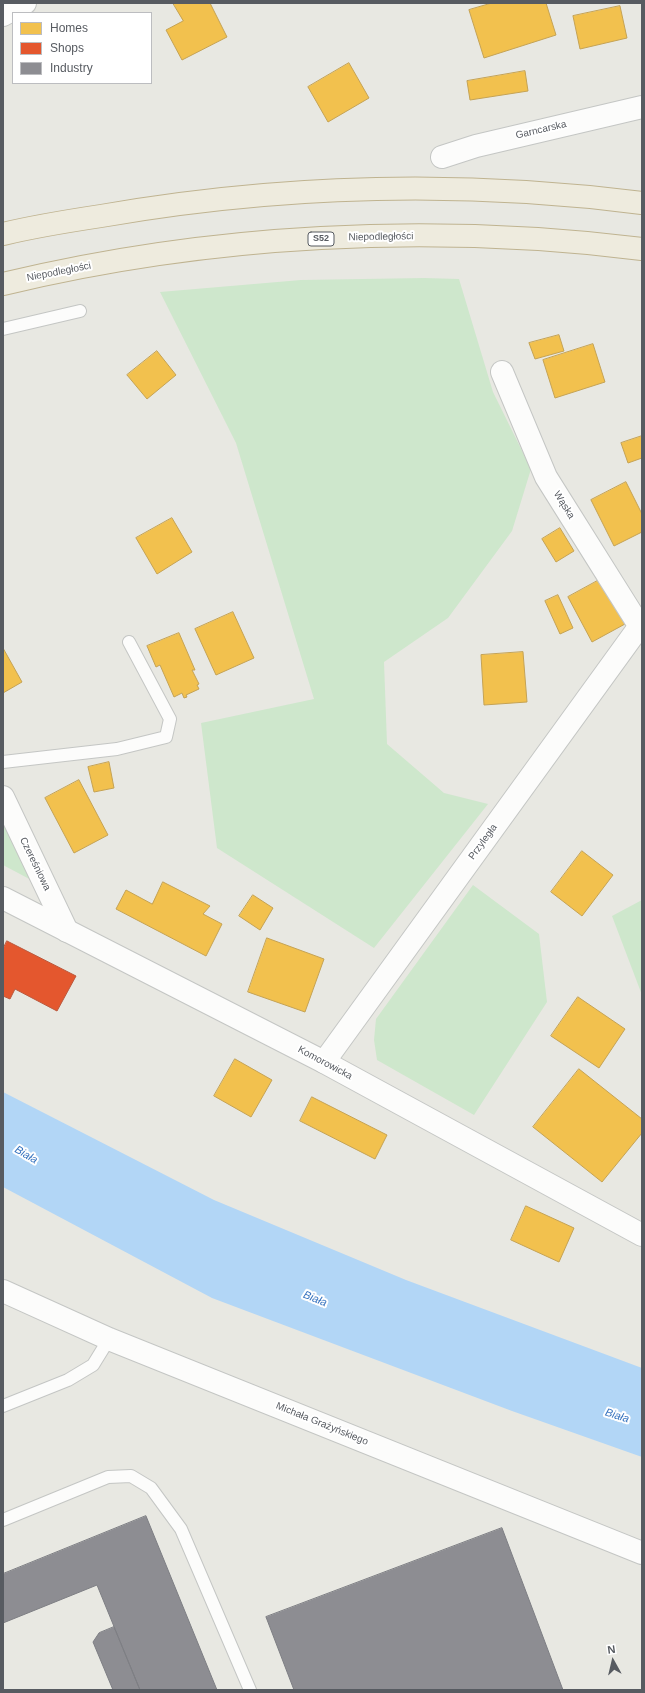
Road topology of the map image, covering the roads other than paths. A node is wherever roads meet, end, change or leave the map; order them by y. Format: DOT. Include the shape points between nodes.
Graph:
graph roads {
  1 [pos="25,3"];
  2 [pos="3,15"];
  3 [pos="642,107"];
  4 [pos="442,157"];
  5 [pos="642,203"];
  6 [pos="3,234"];
  7 [pos="642,249"];
  8 [pos="3,284"];
  9 [pos="80,311"];
  10 [pos="3,328"];
  11 [pos="502,372"];
  12 [pos="641,626"];
  13 [pos="129,642"];
  14 [pos="3,762"];
  15 [pos="3,798"];
  16 [pos="3,898"];
  17 [pos="67,931"];
  18 [pos="324,1062"];
  19 [pos="642,1235"];
  20 [pos="3,1291"];
  21 [pos="109,1339"];
  22 [pos="3,1397"];
  23 [pos="19,1400"];
  24 [pos="3,1406"];
  25 [pos="3,1520"];
  26 [pos="642,1553"];
  27 [pos="250,1690"];
  1 -- 2 [label="street"];
  3 -- 4 [label="street, Garncarska" via="476,146"];
  5 -- 6 [label="highway" via="481,190 365,189 253,195 141,209"];
  7 -- 8 [label="highway, Niepodległości / S52" via="592,243 477,236 369,236 249,244 145,256"];
  9 -- 10 [label="lane"];
  11 -- 12 [label="street, Wąska" via="546,477"];
  12 -- 18 [label="street, Przyległa"];
  13 -- 14 [label="lane" via="170,719 166,737 117,750"];
  15 -- 17 [label="street, Czereśniowa"];
  16 -- 17 [label="street, Komorowicka"];
  17 -- 18 [label="street, Komorowicka"];
  18 -- 19 [label="street, Komorowicka"];
  20 -- 21 [label="street, Michała Grażyńskiego"];
  21 -- 23 [label="lane" via="93,1365 68,1380"];
  21 -- 26 [label="street, Michała Grażyńskiego"];
  22 -- 23 [label="lane"];
  23 -- 24 [label="lane"];
  25 -- 27 [label="lane" via="108,1477 131,1476 151,1488 181,1529"];
}
